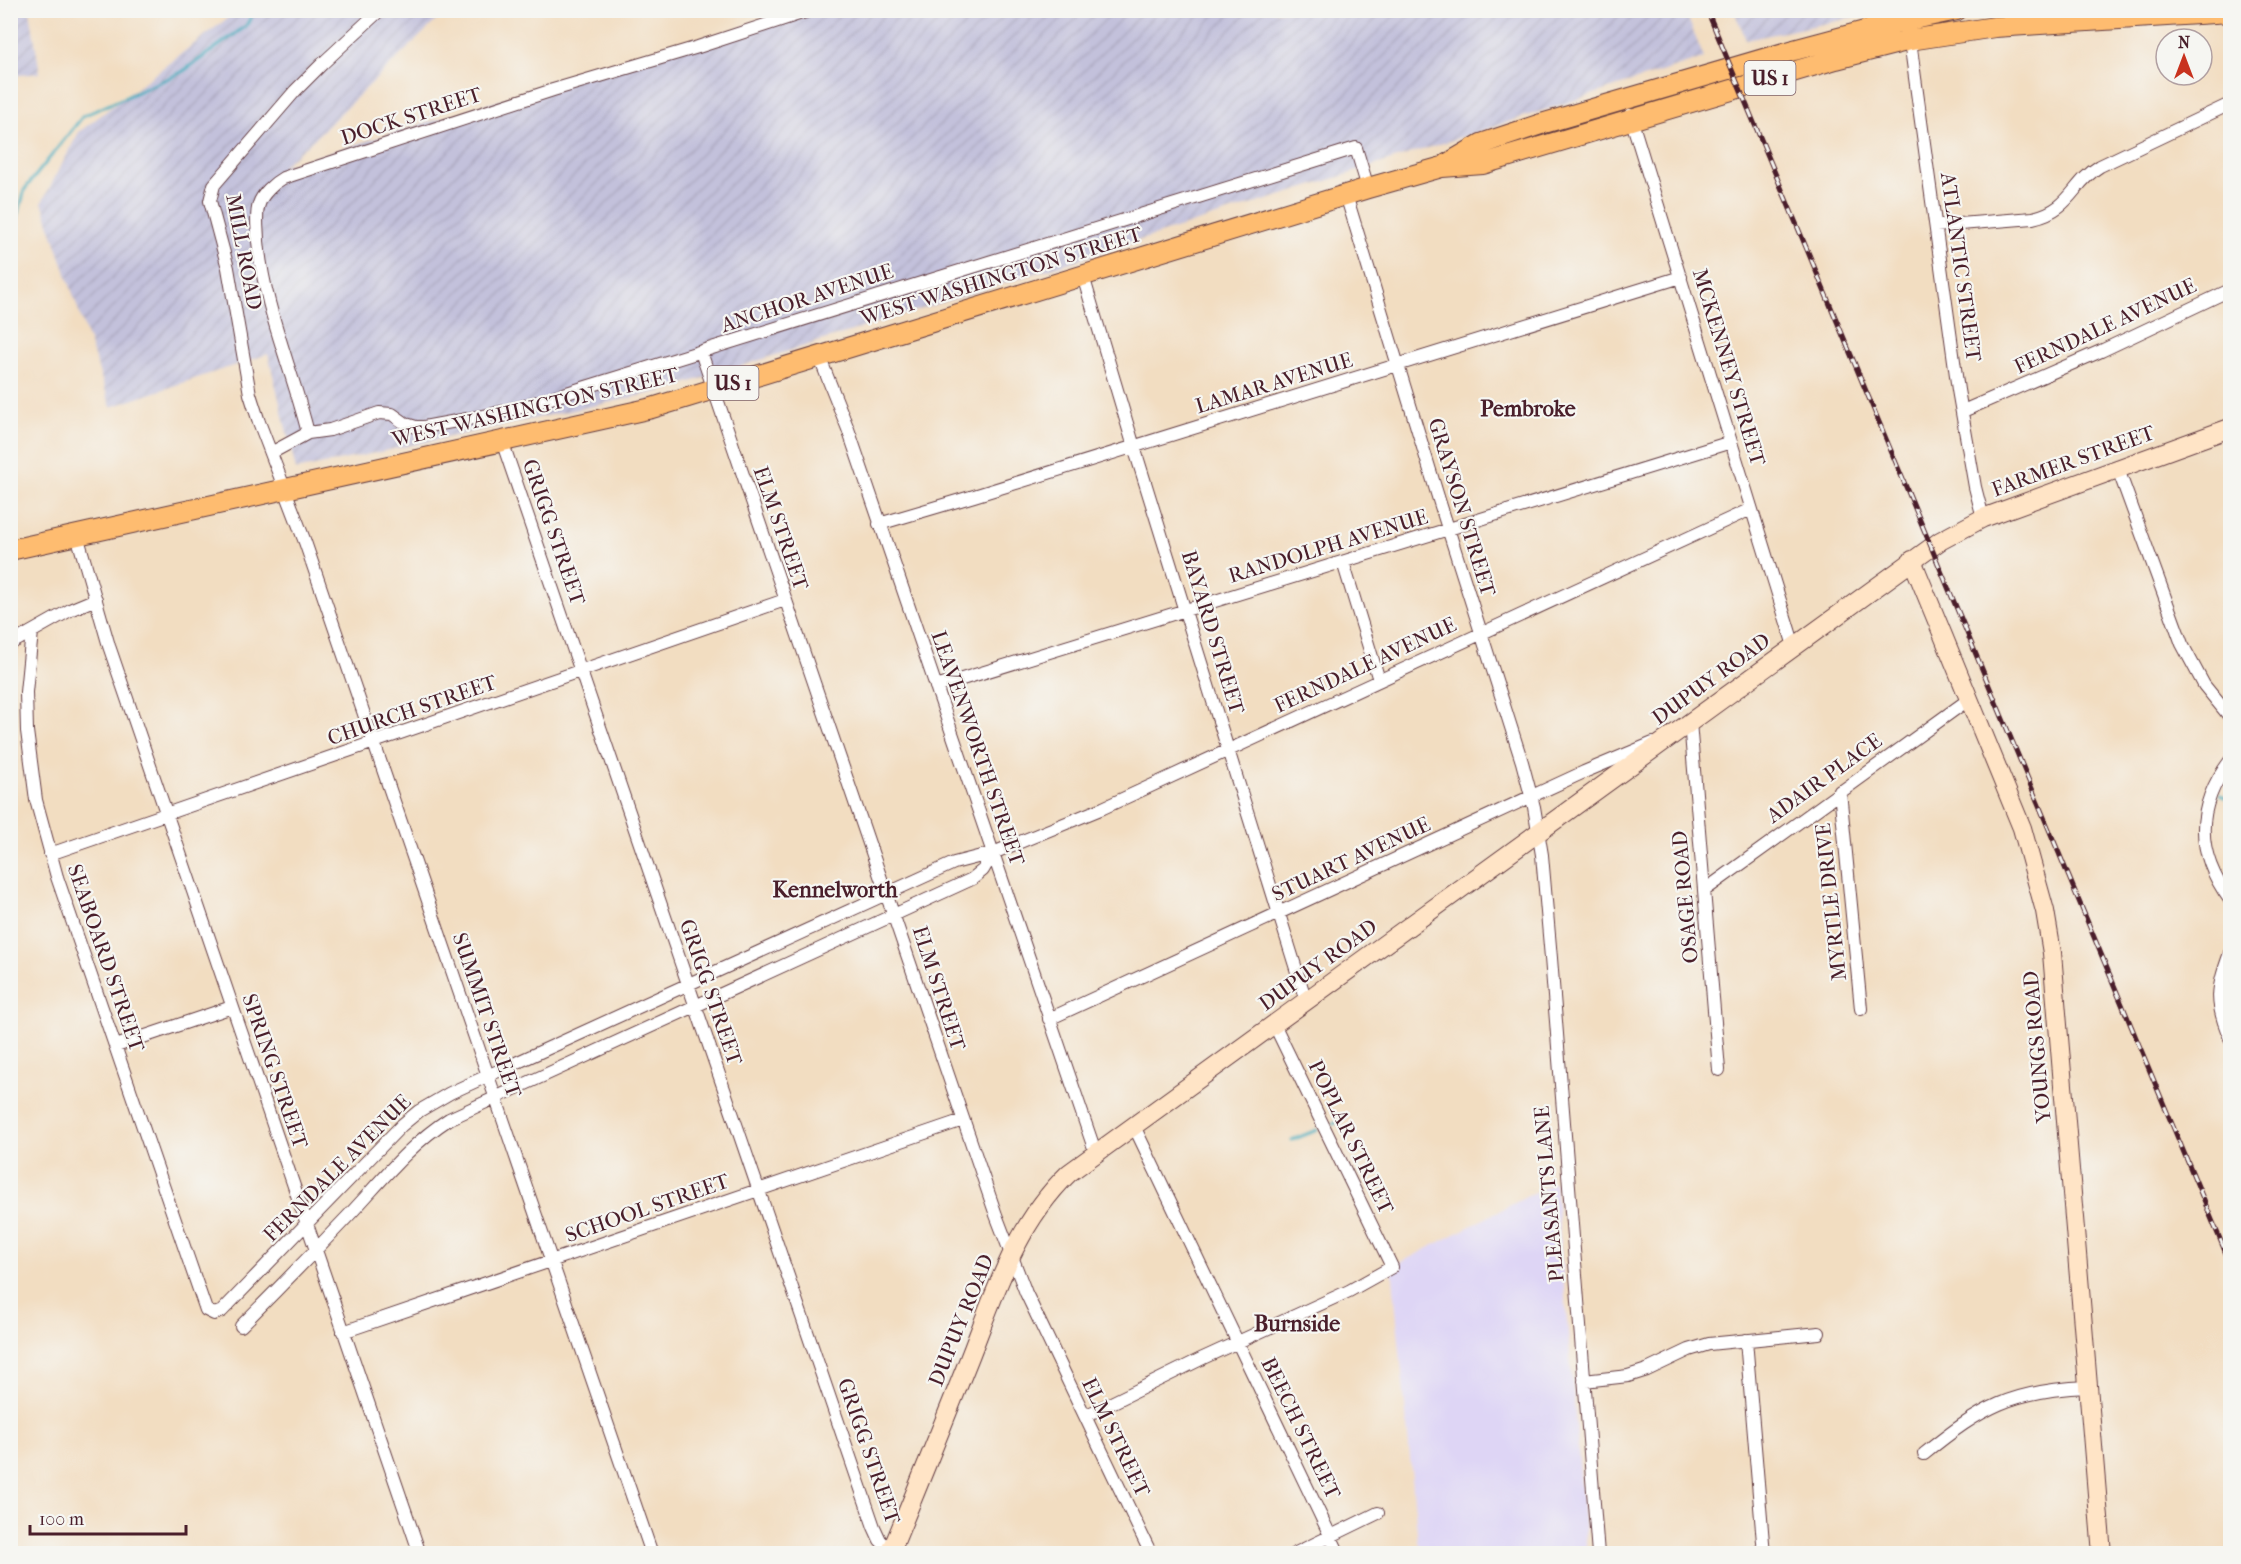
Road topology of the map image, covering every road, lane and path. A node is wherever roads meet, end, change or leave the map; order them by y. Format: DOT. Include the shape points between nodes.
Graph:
graph roads {
  1 [pos="380,10"];
  2 [pos="811,10"];
  3 [pos="1957,10"];
  4 [pos="2230,12"];
  5 [pos="2082,16"];
  6 [pos="1908,20"];
  7 [pos="1910,40"];
  8 [pos="2230,104"];
  9 [pos="1628,109"];
  10 [pos="1368,188"];
  11 [pos="1346,195"];
  12 [pos="1936,226"];
  13 [pos="1083,276"];
  14 [pos="1681,277"];
  15 [pos="2230,291"];
  16 [pos="701,352"];
  17 [pos="819,357"];
  18 [pos="1399,365"];
  19 [pos="713,389"];
  20 [pos="1963,411"];
  21 [pos="2230,428"];
  22 [pos="308,433"];
  23 [pos="502,441"];
  24 [pos="1731,442"];
  25 [pos="1134,447"];
  26 [pos="271,453"];
  27 [pos="2118,469"];
  28 [pos="285,489"];
  29 [pos="1751,509"];
  30 [pos="1983,518"];
  31 [pos="879,524"];
  32 [pos="1448,530"];
  33 [pos="77,536"];
  34 [pos="1935,544"];
  35 [pos="10,550"];
  36 [pos="1912,560"];
  37 [pos="1343,562"];
  38 [pos="96,599"];
  39 [pos="785,600"];
  40 [pos="1185,611"];
  41 [pos="32,632"];
  42 [pos="1481,634"];
  43 [pos="10,644"];
  44 [pos="1794,646"];
  45 [pos="581,672"];
  46 [pos="1379,680"];
  47 [pos="936,687"];
  48 [pos="1968,700"];
  49 [pos="2230,717"];
  50 [pos="1690,722"];
  51 [pos="1671,735"];
  52 [pos="374,743"];
  53 [pos="1228,749"];
  54 [pos="2230,760"];
  55 [pos="1840,791"];
  56 [pos="1532,797"];
  57 [pos="166,814"];
  58 [pos="1538,832"];
  59 [pos="993,853"];
  60 [pos="50,854"];
  61 [pos="1705,890"];
  62 [pos="887,893"];
  63 [pos="2230,900"];
  64 [pos="1279,914"];
  65 [pos="894,915"];
  66 [pos="2230,953"];
  67 [pos="687,985"];
  68 [pos="1306,1000"];
  69 [pos="232,1007"];
  70 [pos="695,1007"];
  71 [pos="1861,1009"];
  72 [pos="1049,1019"];
  73 [pos="1274,1024"];
  74 [pos="2230,1038"];
  75 [pos="116,1046"];
  76 [pos="1719,1070"];
  77 [pos="487,1076"];
  78 [pos="495,1098"];
  79 [pos="963,1120"];
  80 [pos="1134,1126"];
  81 [pos="1096,1154"];
  82 [pos="759,1191"];
  83 [pos="307,1225"];
  84 [pos="316,1251"];
  85 [pos="1011,1256"];
  86 [pos="551,1261"];
  87 [pos="198,1287"];
  88 [pos="241,1326"];
  89 [pos="344,1332"];
  90 [pos="1819,1333"];
  91 [pos="1746,1340"];
  92 [pos="1238,1342"];
  93 [pos="1584,1381"];
  94 [pos="2088,1387"];
  95 [pos="1085,1416"];
  96 [pos="1924,1454"];
  97 [pos="1378,1513"];
  98 [pos="1331,1536"];
  99 [pos="889,1553"];
  100 [pos="420,1554"];
  101 [pos="652,1554"];
  102 [pos="1151,1554"];
  103 [pos="1294,1554"];
  104 [pos="1339,1554"];
  105 [pos="1598,1554"];
  106 [pos="1764,1554"];
  107 [pos="2102,1554"];
  1 -- 26 [label="street, MILL ROAD" via="302,84 212,189 210,201 228,267 250,394"];
  2 -- 22 [label="street, DOCK STREET" via="403,138 275,183 258,207 260,260 269,309"];
  3 -- 6 [label="main road, WEST WASHINGTON STREET / US 1"];
  4 -- 5 [label="main road, US 1"];
  5 -- 7 [label="main road, US 1"];
  6 -- 7 [label="street, ATLANTIC STREET"];
  6 -- 9 [label="main road, WEST WASHINGTON STREET / US 1" via="1794,50"];
  7 -- 9 [label="main road, WEST WASHINGTON STREET / US 1"];
  7 -- 12 [label="street, ATLANTIC STREET"];
  8 -- 12 [label="street" via="2100,166 2066,202 2045,216"];
  9 -- 10 [label="main road, WEST WASHINGTON STREET / US 1" via="1481,144 1442,167"];
  9 -- 14 [label="street, MCKENNEY STREET"];
  10 -- 11 [label="main road, WEST WASHINGTON STREET / US 1"];
  10 -- 16 [label="street, ANCHOR AVENUE" via="1356,147"];
  11 -- 13 [label="main road, WEST WASHINGTON STREET / US 1"];
  11 -- 18 [label="street, GRAYSON STREET"];
  12 -- 20 [label="street, ATLANTIC STREET"];
  13 -- 17 [label="main road, WEST WASHINGTON STREET / US 1"];
  13 -- 25 [label="street, BAYARD STREET"];
  14 -- 18 [label="street, LAMAR AVENUE"];
  14 -- 24 [label="street, MCKENNEY STREET"];
  15 -- 20 [label="street, FERNDALE AVENUE"];
  16 -- 19 [label="street, ELM STREET"];
  16 -- 22 [label="street, ANCHOR AVENUE" via="489,415 416,427 392,414 379,413 330,430"];
  17 -- 19 [label="main road, WEST WASHINGTON STREET / US 1"];
  17 -- 31 [label="street, LEAVENWORTH STREET"];
  18 -- 25 [label="street, LAMAR AVENUE"];
  18 -- 32 [label="street, GRAYSON STREET"];
  19 -- 23 [label="main road, WEST WASHINGTON STREET / US 1" via="652,408"];
  19 -- 39 [label="street, ELM STREET"];
  20 -- 30 [label="street, ATLANTIC STREET"];
  21 -- 27 [label="street, FARMER STREET"];
  22 -- 26 [label="street, ANCHOR AVENUE"];
  23 -- 28 [label="main road, WEST WASHINGTON STREET / US 1"];
  23 -- 45 [label="street, GRIGG STREET"];
  24 -- 29 [label="street, MCKENNEY STREET"];
  24 -- 32 [label="street, RANDOLPH AVENUE"];
  25 -- 31 [label="street, LAMAR AVENUE"];
  25 -- 40 [label="street, BAYARD STREET"];
  26 -- 28 [label="street, MILL ROAD"];
  27 -- 30 [label="street, FARMER STREET"];
  27 -- 49 [label="street" via="2182,644 2204,686"];
  28 -- 33 [label="main road, WEST WASHINGTON STREET / US 1"];
  28 -- 52 [label="street, SUMMIT STREET"];
  29 -- 42 [label="street, FERNDALE AVENUE"];
  29 -- 44 [label="street, MCKENNEY STREET"];
  30 -- 34 [label="street, FARMER STREET"];
  31 -- 47 [label="street, LEAVENWORTH STREET"];
  32 -- 37 [label="street, RANDOLPH AVENUE"];
  32 -- 42 [label="street, GRAYSON STREET"];
  33 -- 35 [label="main road, WEST WASHINGTON STREET / US 1"];
  33 -- 38 [label="street, SPRING STREET"];
  34 -- 36 [label="street, DUPUY ROAD"];
  36 -- 44 [label="street, DUPUY ROAD"];
  36 -- 48 [label="street, YOUNGS ROAD"];
  37 -- 40 [label="street, RANDOLPH AVENUE"];
  37 -- 46 [label="street"];
  38 -- 41 [label="street"];
  38 -- 57 [label="street, SPRING STREET"];
  39 -- 45 [label="street, CHURCH STREET"];
  39 -- 62 [label="street, ELM STREET"];
  40 -- 47 [label="street, RANDOLPH AVENUE"];
  40 -- 53 [label="street, BAYARD STREET"];
  41 -- 43 [label="street"];
  41 -- 60 [label="street, SEABOARD STREET" via="27,731 36,800"];
  42 -- 46 [label="street, FERNDALE AVENUE"];
  42 -- 56 [label="street, GRAYSON STREET"];
  44 -- 50 [label="street, DUPUY ROAD"];
  45 -- 52 [label="street, CHURCH STREET"];
  45 -- 67 [label="street, GRIGG STREET"];
  46 -- 53 [label="street, FERNDALE AVENUE"];
  47 -- 59 [label="street, LEAVENWORTH STREET"];
  48 -- 55 [label="street, ADAIR PLACE"];
  48 -- 94 [label="street, YOUNGS ROAD" via="2022,828 2045,911 2052,953"];
  50 -- 51 [label="street, DUPUY ROAD"];
  50 -- 61 [label="street, OSAGE ROAD"];
  51 -- 56 [label="street, STUART AVENUE"];
  51 -- 58 [label="street, DUPUY ROAD"];
  52 -- 57 [label="street, CHURCH STREET"];
  52 -- 77 [label="street, SUMMIT STREET"];
  53 -- 59 [label="street, FERNDALE AVENUE" via="1103,808"];
  53 -- 64 [label="street, BAYARD STREET"];
  54 -- 63 [label="street" via="2210,791 2204,819 2207,854"];
  55 -- 61 [label="street, ADAIR PLACE"];
  55 -- 71 [label="street, MYRTLE DRIVE"];
  56 -- 58 [label="street, GRAYSON STREET"];
  56 -- 64 [label="street, STUART AVENUE"];
  57 -- 60 [label="street, CHURCH STREET"];
  57 -- 69 [label="street, SPRING STREET"];
  58 -- 68 [label="street, DUPUY ROAD"];
  58 -- 93 [label="street, PLEASANTS LANE"];
  59 -- 62 [label="street, FERNDALE AVENUE" via="954,863"];
  59 -- 65 [label="street, FERNDALE AVENUE" via="984,870 972,879"];
  59 -- 72 [label="street, LEAVENWORTH STREET"];
  60 -- 75 [label="street, SEABOARD STREET"];
  61 -- 76 [label="street, OSAGE ROAD"];
  62 -- 65 [label="street, ELM STREET"];
  62 -- 67 [label="street, FERNDALE AVENUE"];
  64 -- 68 [label="street, BAYARD STREET"];
  64 -- 72 [label="street, STUART AVENUE"];
  65 -- 70 [label="street, FERNDALE AVENUE"];
  65 -- 79 [label="street, ELM STREET"];
  66 -- 74 [label="street" via="2218,991"];
  67 -- 70 [label="street, GRIGG STREET"];
  67 -- 77 [label="street, FERNDALE AVENUE"];
  68 -- 73 [label="street, DUPUY ROAD"];
  69 -- 75 [label="street"];
  69 -- 83 [label="street, SPRING STREET"];
  70 -- 78 [label="street, FERNDALE AVENUE"];
  70 -- 82 [label="street, GRIGG STREET"];
  72 -- 81 [label="street, LEAVENWORTH STREET"];
  73 -- 80 [label="street, DUPUY ROAD"];
  73 -- 92 [label="street, POPLAR STREET" via="1392,1267"];
  75 -- 87 [label="street, SEABOARD STREET"];
  77 -- 78 [label="street, SUMMIT STREET"];
  77 -- 83 [label="street, FERNDALE AVENUE" via="450,1093 402,1125"];
  78 -- 84 [label="street, FERNDALE AVENUE" via="448,1119 418,1142"];
  78 -- 86 [label="street, SUMMIT STREET"];
  79 -- 82 [label="street, SCHOOL STREET"];
  79 -- 85 [label="street, ELM STREET"];
  80 -- 81 [label="street, DUPUY ROAD"];
  80 -- 92 [label="street, BEECH STREET"];
  81 -- 85 [label="street, DUPUY ROAD" via="1070,1173 1037,1209"];
  82 -- 86 [label="street, SCHOOL STREET"];
  82 -- 99 [label="street, GRIGG STREET" via="874,1527"];
  83 -- 84 [label="street, SPRING STREET"];
  83 -- 87 [label="street, FERNDALE AVENUE" via="219,1313 206,1310"];
  84 -- 88 [label="street, FERNDALE AVENUE"];
  84 -- 89 [label="street, SPRING STREET"];
  85 -- 95 [label="street, ELM STREET"];
  85 -- 99 [label="street, DUPUY ROAD"];
  86 -- 89 [label="street, SCHOOL STREET"];
  86 -- 101 [label="street, SUMMIT STREET"];
  89 -- 100 [label="street, SPRING STREET"];
  90 -- 91 [label="street"];
  91 -- 93 [label="street" via="1699,1347 1628,1376"];
  91 -- 106 [label="street"];
  92 -- 95 [label="street"];
  92 -- 98 [label="street, BEECH STREET"];
  93 -- 105 [label="street, PLEASANTS LANE"];
  94 -- 96 [label="street" via="2035,1392 1999,1403 1962,1423"];
  94 -- 107 [label="street, YOUNGS ROAD"];
  95 -- 102 [label="street, ELM STREET"];
  97 -- 98 [label="street"];
  98 -- 103 [label="street"];
  98 -- 104 [label="street, BEECH STREET"];
}
